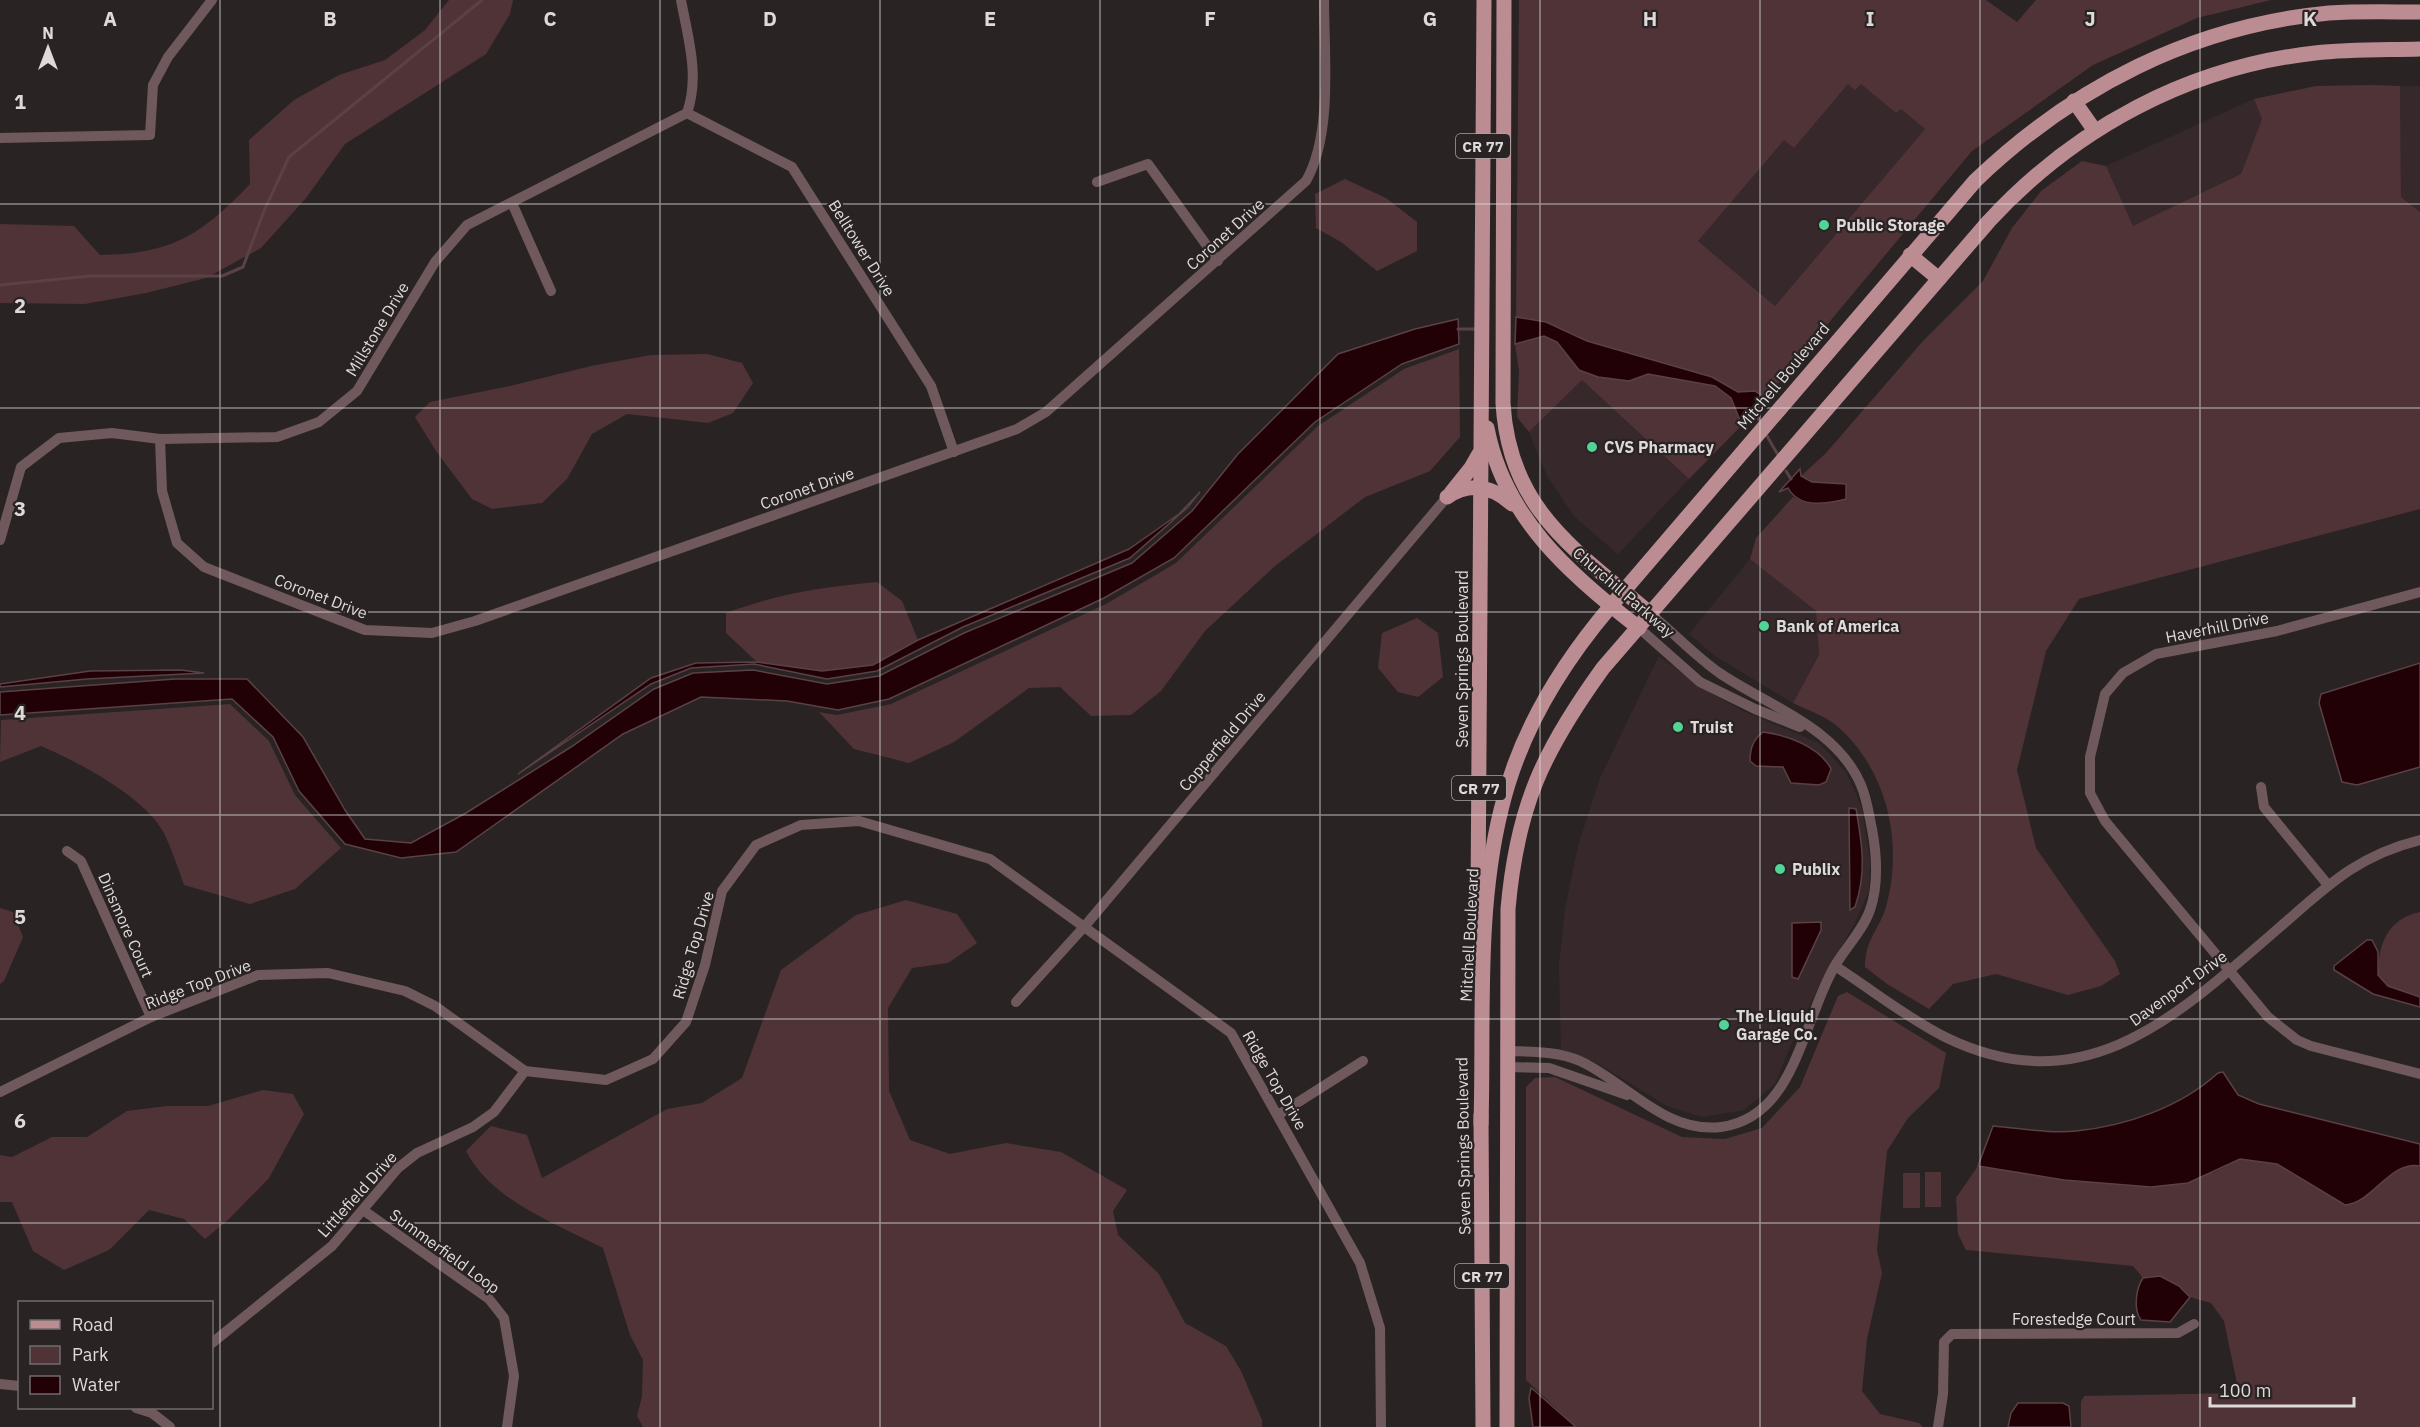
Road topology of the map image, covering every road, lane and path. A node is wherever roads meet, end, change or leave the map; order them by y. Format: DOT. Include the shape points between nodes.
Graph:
graph roads {
  1 [pos="212,0"];
  2 [pos="681,0"];
  3 [pos="1324,0"];
  4 [pos="1484,0"];
  5 [pos="1504,0"];
  6 [pos="2420,12"];
  7 [pos="2420,49"];
  8 [pos="2074,101"];
  9 [pos="687,113"];
  10 [pos="2095,131"];
  11 [pos="0,138"];
  12 [pos="1097,182"];
  13 [pos="512,203"];
  14 [pos="1910,255"];
  15 [pos="1218,261"];
  16 [pos="1939,279"];
  17 [pos="551,291"];
  18 [pos="1482,405"];
  19 [pos="160,439"];
  20 [pos="1480,451"];
  21 [pos="954,452"];
  22 [pos="1480,488"];
  23 [pos="1448,497"];
  24 [pos="1517,509"];
  25 [pos="0,540"];
  26 [pos="1624,591"];
  27 [pos="2420,592"];
  28 [pos="1610,607"];
  29 [pos="1652,615"];
  30 [pos="1639,628"];
  31 [pos="1820,734"];
  32 [pos="2261,787"];
  33 [pos="2420,840"];
  34 [pos="67,851"];
  35 [pos="2328,885"];
  36 [pos="1084,927"];
  37 [pos="1835,966"];
  38 [pos="2229,971"];
  39 [pos="1016,1002"];
  40 [pos="151,1017"];
  41 [pos="1509,1051"];
  42 [pos="1363,1061"];
  43 [pos="1509,1067"];
  44 [pos="525,1071"];
  45 [pos="2420,1074"];
  46 [pos="0,1092"];
  47 [pos="1630,1096"];
  48 [pos="1278,1115"];
  49 [pos="1482,1124"];
  50 [pos="363,1210"];
  51 [pos="2193,1324"];
  52 [pos="213,1342"];
  53 [pos="0,1384"];
  54 [pos="18,1386"];
  55 [pos="154,1410"];
  56 [pos="170,1427"];
  57 [pos="507,1427"];
  58 [pos="1381,1427"];
  59 [pos="1483,1427"];
  60 [pos="1507,1427"];
  61 [pos="1938,1427"];
  1 -- 11 [label="street" via="168,57 153,85 150,135"];
  2 -- 9 [label="street" via="693,63 694,95"];
  3 -- 15 [label="street, Coronet Drive" via="1323,128 1314,168 1299,189"];
  4 -- 18 [label="main road, Seven Springs Boulevard / CR 77"];
  5 -- 26 [label="main road, CR 77" via="1503,364 1509,449 1531,501 1562,539"];
  6 -- 8 [label="main road, Mitchell Boulevard" via="2330,13 2243,27 2152,58"];
  7 -- 10 [label="main road" via="2315,52 2238,67 2161,95"];
  8 -- 10 [label="main road"];
  8 -- 14 [label="main road, Mitchell Boulevard" via="2010,148 1975,181"];
  9 -- 13 [label="street, Millstone Drive"];
  9 -- 21 [label="street, Belltower Drive" via="792,167 931,386"];
  10 -- 16 [label="main road" via="2018,189"];
  12 -- 15 [label="street" via="1148,164"];
  13 -- 17 [label="street"];
  13 -- 19 [label="street, Millstone Drive" via="467,225 435,262 357,391 319,422 277,437"];
  14 -- 16 [label="main road"];
  14 -- 26 [label="main road, Mitchell Boulevard"];
  15 -- 21 [label="street, Coronet Drive" via="1046,412 1017,429"];
  16 -- 29 [label="main road"];
  18 -- 20 [label="main road, Seven Springs Boulevard / CR 77"];
  18 -- 24 [label="main road, Churchill Parkway" via="1498,469"];
  19 -- 21 [label="street, Coronet Drive" via="162,491 177,543 204,567 365,630 432,633"];
  19 -- 25 [label="street, Millstone Drive" via="112,433 59,438 21,467"];
  20 -- 22 [label="main road, Seven Springs Boulevard / CR 77"];
  20 -- 23 [label="main road"];
  22 -- 23 [label="main road" via="1461,489"];
  22 -- 24 [label="main road" via="1496,492"];
  22 -- 49 [label="main road, Seven Springs Boulevard / CR 77" via="1478,897"];
  23 -- 36 [label="street, Copperfield Drive"];
  24 -- 28 [label="main road, Churchill Parkway" via="1550,550"];
  26 -- 28 [label="main road, Mitchell Boulevard"];
  26 -- 29 [label="main road, Churchill Parkway / CR 77"];
  27 -- 38 [label="street, Haverhill Drive" via="2277,631 2156,654 2123,673 2105,694 2090,757 2090,793 2105,821"];
  28 -- 30 [label="main road, Churchill Parkway"];
  28 -- 49 [label="main road, Mitchell Boulevard" via="1580,644 1546,697 1518,755 1501,810 1485,921"];
  29 -- 30 [label="main road, CR 77"];
  29 -- 31 [label="street, Churchill Parkway" via="1721,674"];
  30 -- 31 [label="street, Churchill Parkway" via="1700,682"];
  30 -- 41 [label="main road, CR 77" via="1603,668 1568,718 1533,784 1511,872"];
  31 -- 37 [label="street, Churchill Parkway" via="1848,763 1862,786 1876,868 1869,913"];
  32 -- 35 [label="street" via="2264,807"];
  33 -- 35 [label="street, Davenport Drive" via="2390,847 2358,863"];
  34 -- 40 [label="street, Dinsmore Court" via="81,861"];
  35 -- 38 [label="street, Davenport Drive"];
  36 -- 39 [label="street, Copperfield Drive"];
  36 -- 44 [label="street, Ridge Top Drive" via="990,859 858,821 801,825 756,845 722,891 705,965 686,1022 652,1059 606,1080"];
  36 -- 48 [label="street, Ridge Top Drive" via="1231,1033"];
  37 -- 38 [label="street, Davenport Drive" via="1944,1036 1986,1054 2035,1062 2074,1059 2111,1050 2152,1030"];
  37 -- 47 [label="street, Churchill Parkway" via="1781,1090 1756,1114 1721,1127 1701,1126 1673,1118"];
  38 -- 45 [label="street, Haverhill Drive" via="2268,1017 2297,1040"];
  40 -- 44 [label="street, Ridge Top Drive" via="258,975 328,973 405,991 435,1006"];
  40 -- 46 [label="street, Ridge Top Drive"];
  41 -- 43 [label="main road, CR 77"];
  41 -- 47 [label="street, Churchill Parkway" via="1549,1053 1578,1060 1604,1074"];
  42 -- 48 [label="street"];
  43 -- 47 [label="street, Churchill Parkway" via="1549,1068"];
  43 -- 60 [label="main road, CR 77"];
  44 -- 50 [label="street, Littlefield Drive" via="494,1112 473,1127 417,1153 396,1169"];
  48 -- 58 [label="street, Ridge Top Drive" via="1360,1263 1380,1328"];
  49 -- 59 [label="main road, Seven Springs Boulevard / CR 77"];
  50 -- 52 [label="street, Littlefield Drive" via="332,1246"];
  50 -- 57 [label="street, Summerfield Loop" via="489,1299 504,1318 514,1376"];
  51 -- 61 [label="street, Forestedge Court" via="2178,1333 1952,1334 1944,1342"];
  53 -- 54 [label="street"];
  55 -- 56 [label="street"];
}
